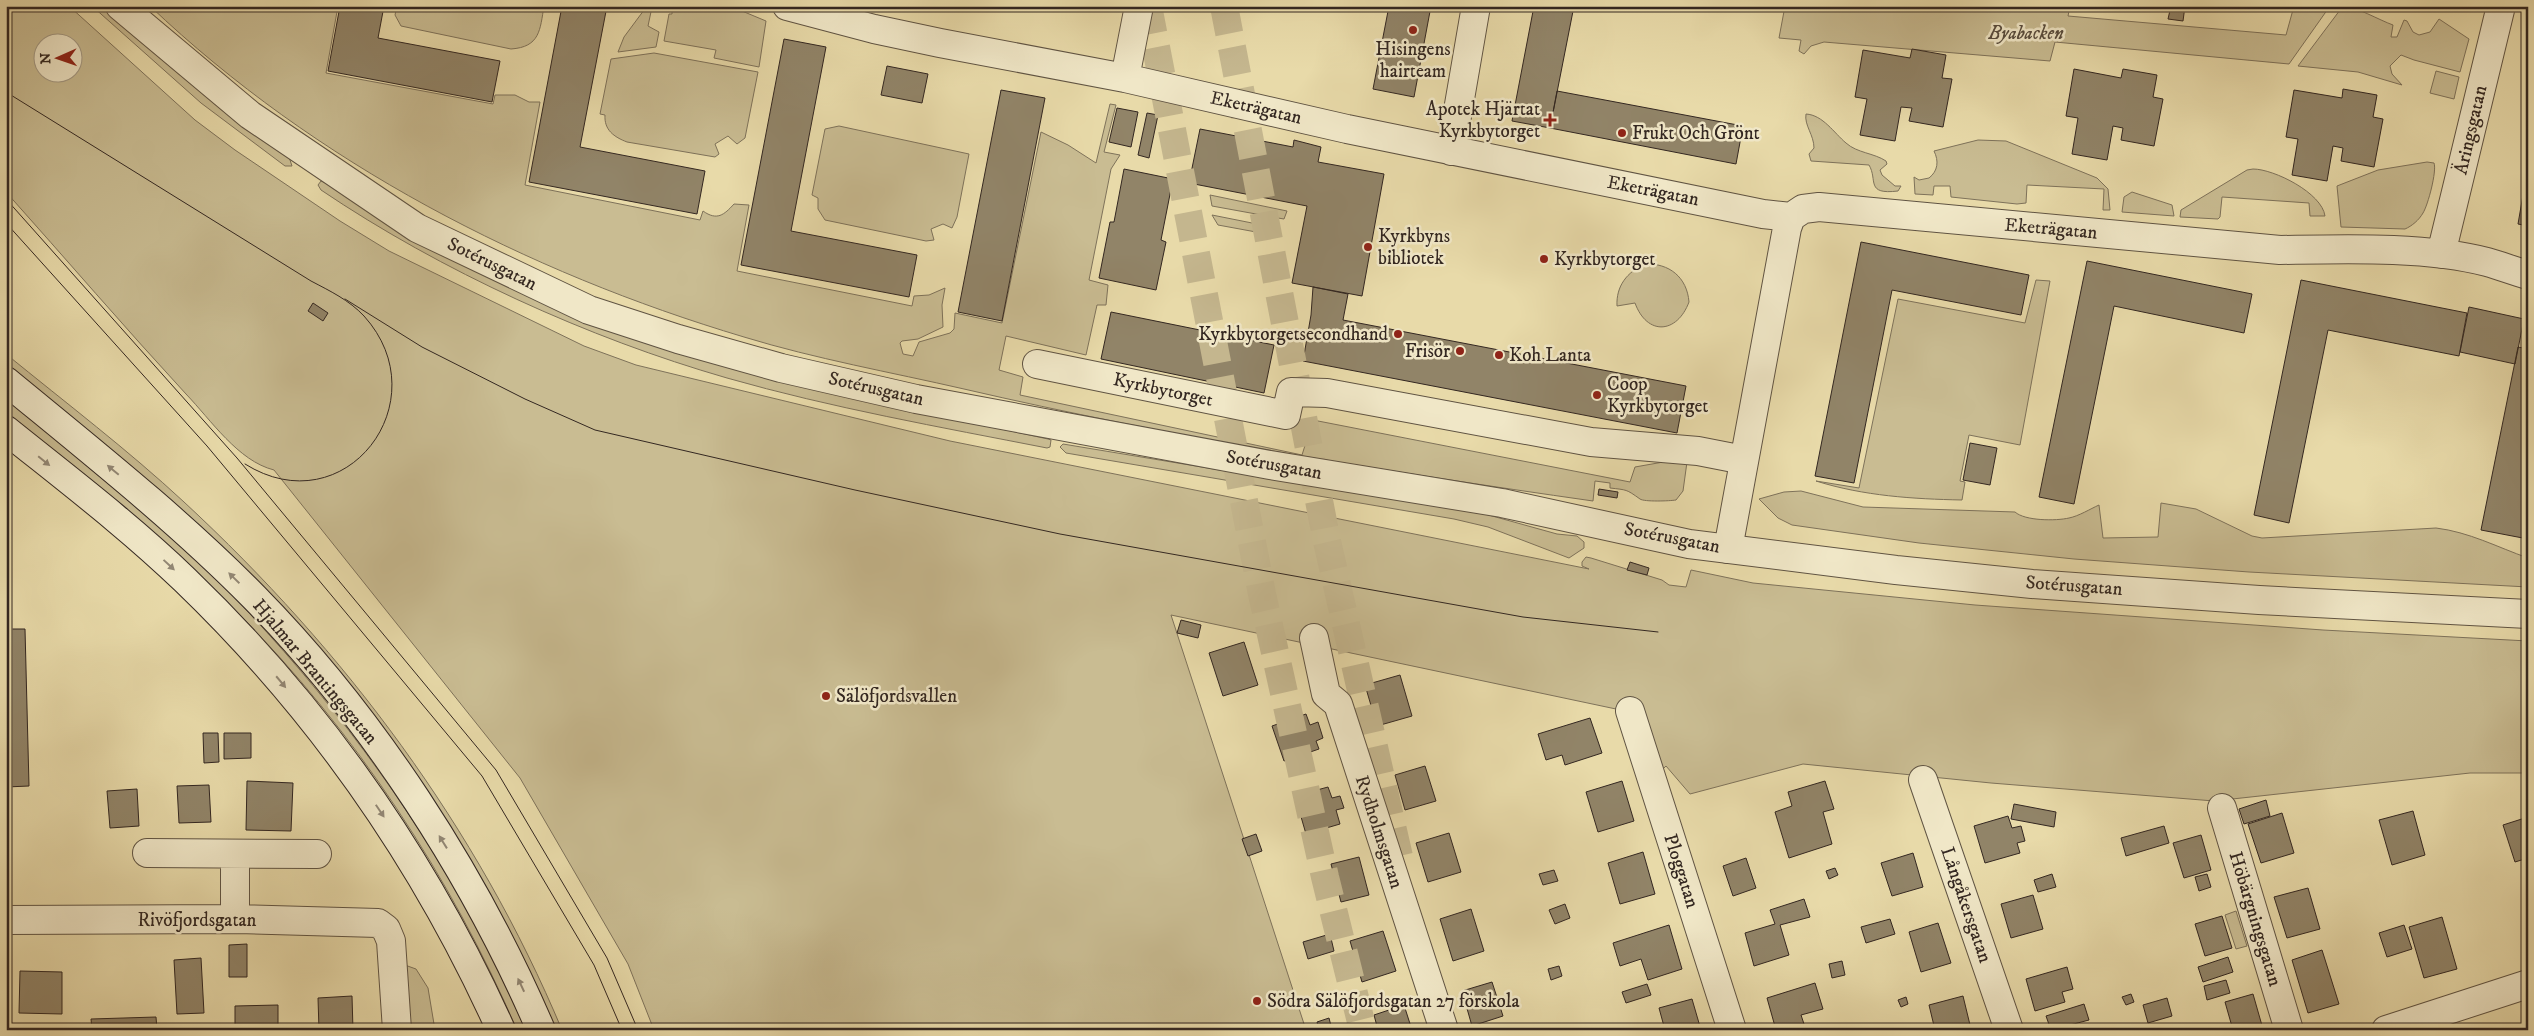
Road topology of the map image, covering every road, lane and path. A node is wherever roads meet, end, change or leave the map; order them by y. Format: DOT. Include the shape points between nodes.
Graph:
graph roads {
  1 [pos="120,6"];
  2 [pos="787,6"];
  3 [pos="1139,6"];
  4 [pos="1476,6"];
  5 [pos="2501,6"];
  6 [pos="1125,78"];
  7 [pos="1451,151"];
  8 [pos="1791,217"];
  9 [pos="2440,254"];
  10 [pos="2528,275"];
  11 [pos="1037,364"];
  12 [pos="6,381"];
  13 [pos="6,430"];
  14 [pos="1744,460"];
  15 [pos="1728,549"];
  16 [pos="2528,614"];
  17 [pos="1314,638"];
  18 [pos="1630,711"];
  19 [pos="1923,780"];
  20 [pos="2222,808"];
  21 [pos="147,854"];
  22 [pos="317,854"];
  23 [pos="236,855"];
  24 [pos="235,919"];
  25 [pos="6,920"];
  26 [pos="2528,984"];
  27 [pos="397,1030"];
  28 [pos="501,1030"];
  29 [pos="540,1030"];
  30 [pos="1444,1030"];
  31 [pos="1732,1030"];
  32 [pos="2009,1030"];
  33 [pos="2289,1030"];
  34 [pos="2386,1030"];
  1 -- 15 [label="street, Sotérusgatan" via="250,115 417,228 598,313 772,365 916,399 1288,468 1502,503 1689,544"];
  2 -- 6 [label="street, Eketrägatan" via="931,41"];
  3 -- 6 [label="street"];
  4 -- 7 [label="street"];
  5 -- 9 [label="street, Äringsgatan"];
  6 -- 7 [label="street, Eketrägatan"];
  7 -- 8 [label="street, Eketrägatan"];
  8 -- 9 [label="street, Eketrägatan" via="1803,209 1819,207 2280,250"];
  8 -- 14 [label="street"];
  9 -- 10 [label="street, Eketrägatan" via="2487,262"];
  11 -- 14 [label="street, Kyrkbytorget" via="1286,415 1290,392 1326,393 1591,442 1698,451"];
  29 -- 12 [label="street, Hjalmar Brantingsgatan, one-way" via="498,939 450,854 376,742 317,668 255,598 189,534"];
  13 -- 28 [label="street, Hjalmar Brantingsgatan, one-way" via="114,517 184,580 250,646 298,703 367,793 418,871 464,953"];
  14 -- 15 [label="street"];
  15 -- 16 [label="street, Sotérusgatan" via="2032,584"];
  17 -- 30 [label="street, Rydholmsgatan" via="1326,694 1338,704"];
  18 -- 31 [label="street, Ploggatan"];
  19 -- 32 [label="street, Långåkersgatan"];
  20 -- 33 [label="street, Höbärgningsgatan"];
  21 -- 23 [label="street"];
  22 -- 23 [label="street"];
  23 -- 24 [label="street"];
  24 -- 25 [label="street, Rivöfjordsgatan"];
  24 -- 27 [label="street, Rivöfjordsgatan" via="378,923 386,929 391,941"];
  26 -- 34 [label="street"];
}
